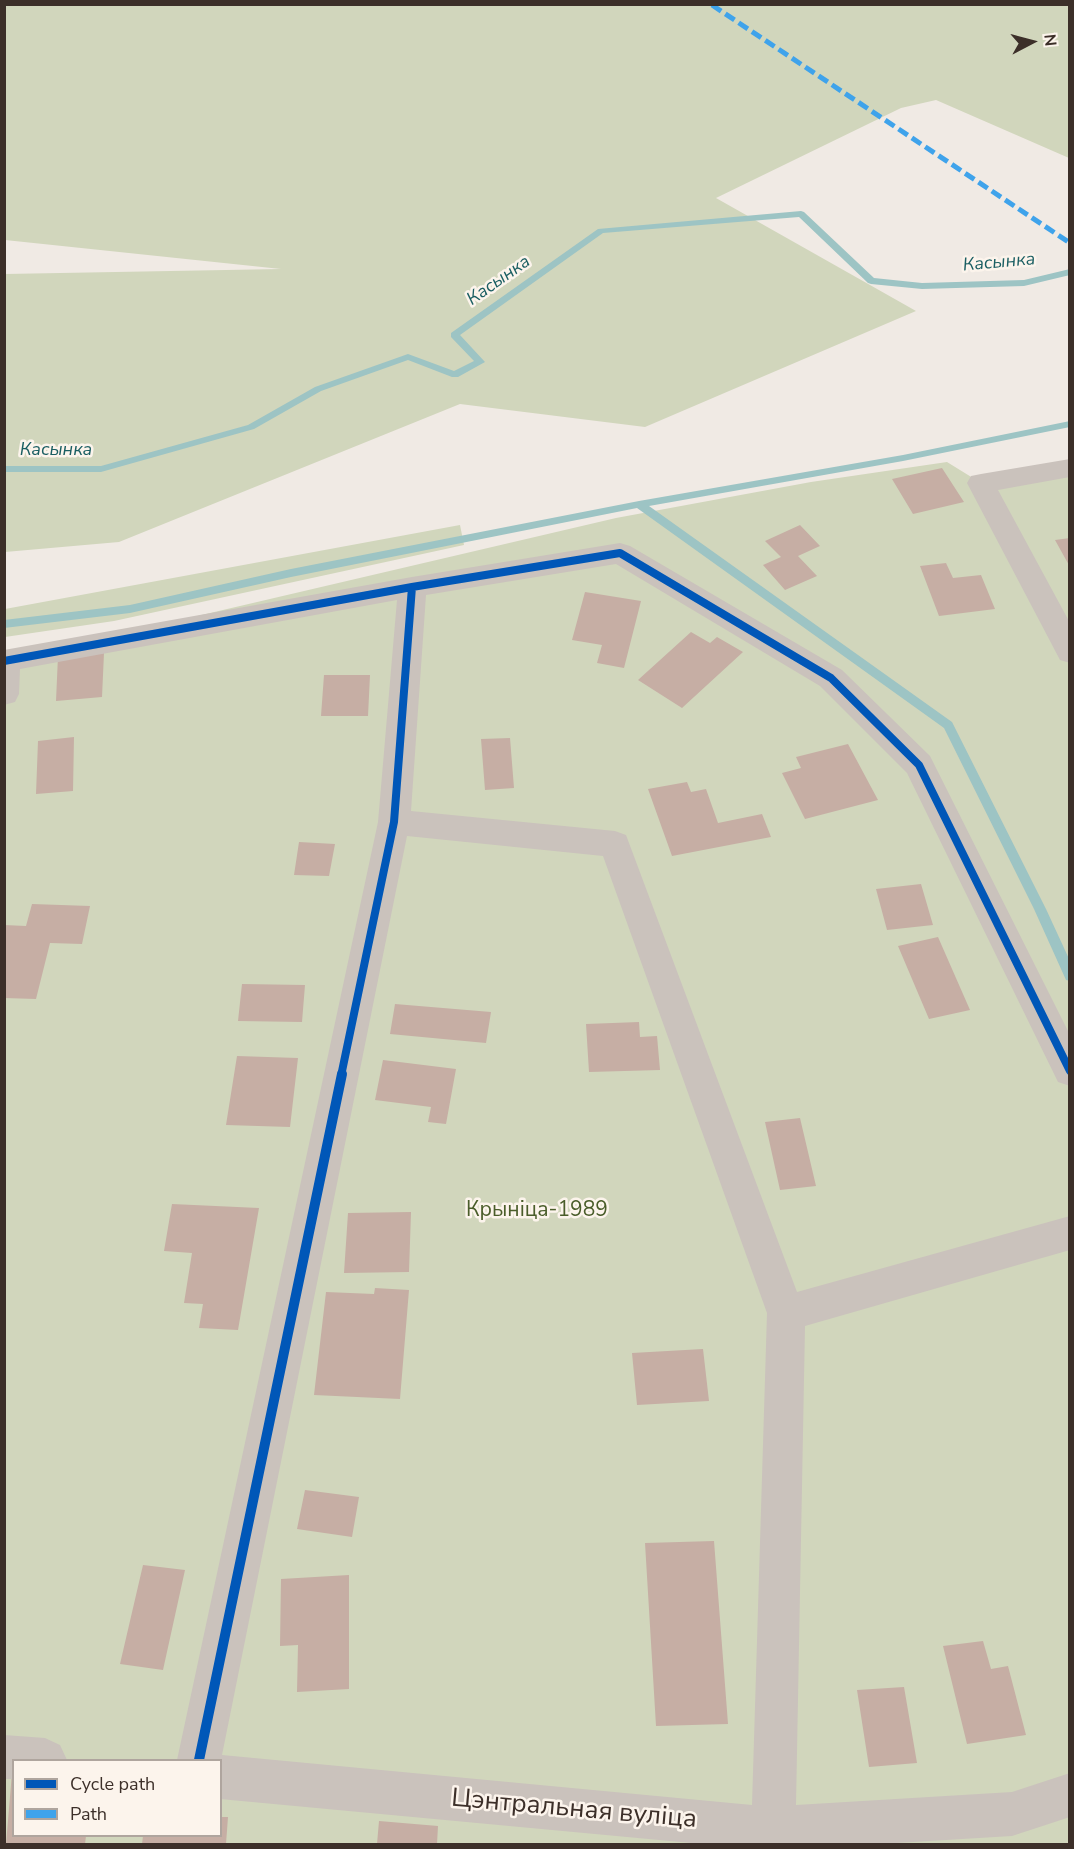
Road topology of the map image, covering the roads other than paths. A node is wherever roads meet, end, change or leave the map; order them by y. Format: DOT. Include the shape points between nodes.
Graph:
graph roads {
  1 [pos="1070,468"];
  2 [pos="412,587"];
  3 [pos="1070,652"];
  4 [pos="5,661"];
  5 [pos="4,694"];
  6 [pos="394,822"];
  7 [pos="1070,1071"];
  8 [pos="1070,1233"];
  9 [pos="786,1313"];
  10 [pos="4,1757"];
  11 [pos="24,1759"];
  12 [pos="199,1759"];
  13 [pos="222,1777"];
  14 [pos="1070,1795"];
  15 [pos="773,1829"];
  1 -- 3 [label="street" via="981,483"];
  2 -- 4 [label="street"];
  2 -- 6 [label="street"];
  2 -- 7 [label="street" via="620,553 831,678 919,765"];
  4 -- 5 [label="street"];
  6 -- 9 [label="street" via="615,844"];
  6 -- 12 [label="street"];
  8 -- 9 [label="street"];
  9 -- 15 [label="street"];
  10 -- 11 [label="street"];
  13 -- 15 [label="street, Цэнтральная вуліца"];
  14 -- 15 [label="street, Цэнтральная вуліца" via="1012,1814"];
}
